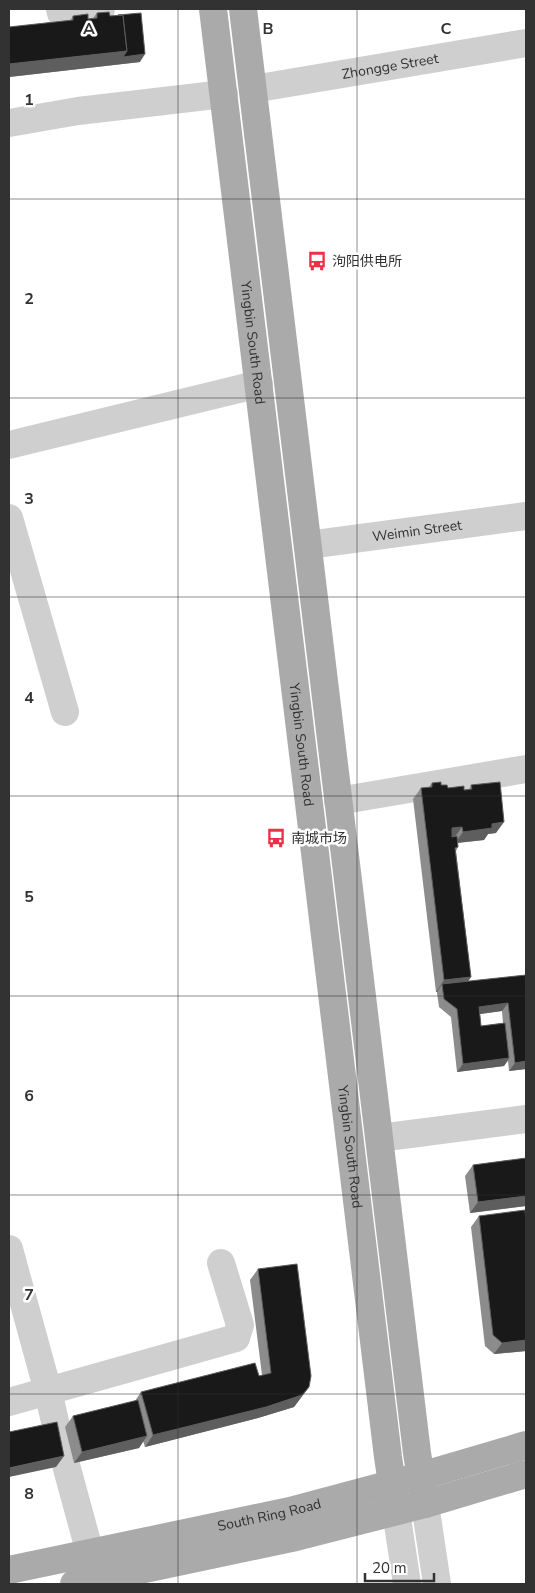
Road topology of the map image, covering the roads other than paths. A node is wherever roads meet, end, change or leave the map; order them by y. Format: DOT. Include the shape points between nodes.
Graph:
graph roads {
  1 [pos="60,9"];
  2 [pos="101,9"];
  3 [pos="213,9"];
  4 [pos="243,9"];
  5 [pos="526,43"];
  6 [pos="252,89"];
  7 [pos="224,94"];
  8 [pos="9,123"];
  9 [pos="259,384"];
  10 [pos="9,445"];
  11 [pos="526,516"];
  12 [pos="9,518"];
  13 [pos="308,545"];
  14 [pos="65,712"];
  15 [pos="526,769"];
  16 [pos="338,801"];
  17 [pos="526,1119"];
  18 [pos="379,1138"];
  19 [pos="9,1250"];
  20 [pos="222,1263"];
  21 [pos="48,1391"];
  22 [pos="9,1402"];
  23 [pos="526,1445"];
  24 [pos="526,1474"];
  25 [pos="421,1476"];
  26 [pos="392,1484"];
  27 [pos="425,1504"];
  28 [pos="396,1511"];
  29 [pos="90,1553"];
  30 [pos="9,1570"];
  31 [pos="74,1584"];
  32 [pos="407,1584"];
  33 [pos="437,1584"];
  1 -- 2 [label="street" via="61,13"];
  3 -- 7 [label="main road, Yingbin South Road"];
  4 -- 6 [label="main road, Yingbin South Road"];
  5 -- 6 [label="street, Zhongge Street"];
  6 -- 13 [label="main road, Yingbin South Road"];
  7 -- 8 [label="street" via="78,111"];
  7 -- 9 [label="main road, Yingbin South Road"];
  9 -- 10 [label="street"];
  9 -- 26 [label="main road, Yingbin South Road"];
  11 -- 13 [label="street, Weimin Street"];
  12 -- 14 [label="street"];
  13 -- 16 [label="main road, Yingbin South Road"];
  15 -- 16 [label="street"];
  16 -- 18 [label="main road, Yingbin South Road"];
  17 -- 18 [label="street"];
  18 -- 25 [label="main road, Yingbin South Road"];
  19 -- 21 [label="street"];
  20 -- 21 [label="street" via="240,1325 236,1338"];
  21 -- 22 [label="street"];
  21 -- 29 [label="street"];
  23 -- 25 [label="main road, South Ring Road"];
  24 -- 27 [label="main road, South Ring Road"];
  25 -- 26 [label="main road, South Ring Road"];
  25 -- 27 [label="main road, Yingbin South Road"];
  26 -- 28 [label="main road, Yingbin South Road"];
  26 -- 29 [label="main road, South Ring Road" via="290,1510"];
  27 -- 28 [label="main road, South Ring Road"];
  27 -- 33 [label="street"];
  28 -- 31 [label="main road, South Ring Road" via="296,1537"];
  28 -- 32 [label="street"];
  29 -- 30 [label="main road, South Ring Road"];
}
